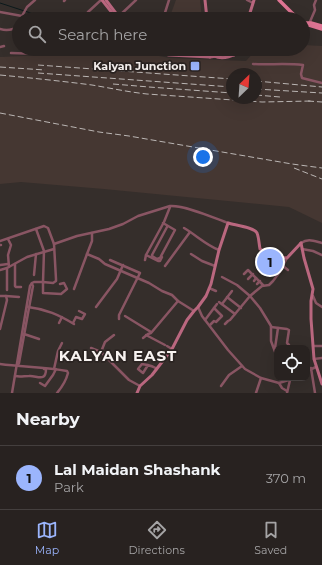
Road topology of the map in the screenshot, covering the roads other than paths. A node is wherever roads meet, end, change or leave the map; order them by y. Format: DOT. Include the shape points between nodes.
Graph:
graph roads {
  1 [pos="35,0"];
  2 [pos="101,0"];
  3 [pos="106,0"];
  4 [pos="136,0"];
  5 [pos="169,0"];
  6 [pos="205,0"];
  7 [pos="247,0"];
  8 [pos="316,0"];
  9 [pos="253,1"];
  10 [pos="282,1"];
  11 [pos="0,12"];
  12 [pos="24,12"];
  13 [pos="88,12"];
  14 [pos="111,12"];
  15 [pos="113,12"];
  16 [pos="124,12"];
  17 [pos="165,12"];
  18 [pos="206,12"];
  19 [pos="250,12"];
  20 [pos="293,12"];
  21 [pos="12,13"];
  22 [pos="310,17"];
  23 [pos="310,25"];
  24 [pos="310,26"];
  25 [pos="322,26"];
  26 [pos="0,29"];
  27 [pos="12,29"];
  28 [pos="322,29"];
  29 [pos="4,46"];
  30 [pos="0,47"];
  31 [pos="212,56"];
  32 [pos="232,56"];
  33 [pos="253,64"];
  34 [pos="322,83"];
  35 [pos="170,206"];
  36 [pos="163,223"];
  37 [pos="228,223"];
  38 [pos="167,227"];
  39 [pos="184,228"];
  40 [pos="36,229"];
  41 [pos="190,232"];
  42 [pos="92,233"];
  43 [pos="8,239"];
  44 [pos="0,241"];
  45 [pos="301,242"];
  46 [pos="54,244"];
  47 [pos="322,244"];
  48 [pos="54,249"];
  49 [pos="302,249"];
  50 [pos="219,250"];
  51 [pos="44,251"];
  52 [pos="34,254"];
  53 [pos="87,254"];
  54 [pos="191,254"];
  55 [pos="322,255"];
  56 [pos="146,256"];
  57 [pos="287,258"];
  58 [pos="110,260"];
  59 [pos="145,260"];
  60 [pos="15,264"];
  61 [pos="0,265"];
  62 [pos="122,265"];
  63 [pos="8,266"];
  64 [pos="165,266"];
  65 [pos="215,266"];
  66 [pos="283,266"];
  67 [pos="0,270"];
  68 [pos="121,270"];
  69 [pos="288,270"];
  70 [pos="256,273"];
  71 [pos="314,273"];
  72 [pos="34,274"];
  73 [pos="244,274"];
  74 [pos="253,275"];
  75 [pos="308,275"];
  76 [pos="138,277"];
  77 [pos="222,277"];
  78 [pos="256,278"];
  79 [pos="56,279"];
  80 [pos="248,279"];
  81 [pos="254,281"];
  82 [pos="260,281"];
  83 [pos="43,283"];
  84 [pos="256,284"];
  85 [pos="264,285"];
  86 [pos="21,287"];
  87 [pos="209,288"];
  88 [pos="74,289"];
  89 [pos="7,290"];
  90 [pos="232,291"];
  91 [pos="216,292"];
  92 [pos="0,296"];
  93 [pos="6,296"];
  94 [pos="250,296"];
  95 [pos="313,296"];
  96 [pos="19,297"];
  97 [pos="227,297"];
  98 [pos="178,301"];
  99 [pos="222,304"];
  100 [pos="28,307"];
  101 [pos="96,307"];
  102 [pos="322,307"];
  103 [pos="198,308"];
  104 [pos="214,308"];
  105 [pos="241,308"];
  106 [pos="79,311"];
  107 [pos="194,311"];
  108 [pos="235,314"];
  109 [pos="125,316"];
  110 [pos="62,317"];
  111 [pos="119,319"];
  112 [pos="207,320"];
  113 [pos="59,323"];
  114 [pos="211,324"];
  115 [pos="225,324"];
  116 [pos="271,326"];
  117 [pos="278,328"];
  118 [pos="0,329"];
  119 [pos="151,333"];
  120 [pos="23,334"];
  121 [pos="114,335"];
  122 [pos="146,335"];
  123 [pos="143,338"];
  124 [pos="39,339"];
  125 [pos="62,343"];
  126 [pos="275,345"];
  127 [pos="289,345"];
  128 [pos="274,346"];
  129 [pos="313,346"];
  130 [pos="322,346"];
  131 [pos="91,348"];
  132 [pos="172,349"];
  133 [pos="102,352"];
  134 [pos="322,358"];
  135 [pos="314,359"];
  136 [pos="0,364"];
  137 [pos="148,365"];
  138 [pos="242,366"];
  139 [pos="316,367"];
  140 [pos="18,368"];
  141 [pos="33,368"];
  142 [pos="311,368"];
  143 [pos="55,369"];
  144 [pos="157,369"];
  145 [pos="15,376"];
  146 [pos="46,376"];
  147 [pos="261,378"];
  148 [pos="321,378"];
  149 [pos="50,379"];
  150 [pos="284,381"];
  151 [pos="290,381"];
  152 [pos="278,382"];
  153 [pos="40,383"];
  154 [pos="322,384"];
  155 [pos="140,386"];
  156 [pos="222,386"];
  157 [pos="287,392"];
  158 [pos="12,393"];
  159 [pos="57,393"];
  160 [pos="137,393"];
  161 [pos="256,393"];
  162 [pos="314,393"];
  1 -- 12 [label="street"];
  2 -- 13 [label="street"];
  2 -- 14 [label="street"];
  3 -- 15 [label="street"];
  4 -- 16 [label="street"];
  5 -- 17 [label="street"];
  6 -- 18 [label="street"];
  7 -- 9 [label="street"];
  8 -- 22 [label="street" via="316,10"];
  9 -- 19 [label="street"];
  10 -- 20 [label="main road"];
  11 -- 21 [label="street"];
  23 -- 25 [label="main road"];
  24 -- 28 [label="main road"];
  26 -- 27 [label="street"];
  29 -- 30 [label="street"];
  31 -- 32 [label="street"];
  33 -- 34 [label="street" via="303,65 302,78"];
  35 -- 36 [label="street"];
  35 -- 37 [label="street" via="199,212"];
  35 -- 42 [label="street"];
  36 -- 38 [label="street" via="175,230 160,258 157,259 152,255"];
  36 -- 56 [label="street"];
  36 -- 56 [label="street" via="177,230 160,261"];
  37 -- 50 [label="street"];
  37 -- 57 [label="street" via="255,231 260,249 277,257"];
  39 -- 41 [label="street"];
  40 -- 43 [label="street"];
  40 -- 46 [label="street" via="44,226 48,228"];
  40 -- 51 [label="street"];
  41 -- 50 [label="street"];
  41 -- 64 [label="street"];
  42 -- 46 [label="street"];
  42 -- 53 [label="street"];
  43 -- 44 [label="street"];
  43 -- 63 [label="street" via="11,245"];
  45 -- 47 [label="street" via="308,239"];
  45 -- 49 [label="street"];
  45 -- 57 [label="street"];
  46 -- 48 [label="street"];
  48 -- 51 [label="street"];
  48 -- 79 [label="street"];
  49 -- 55 [label="street"];
  49 -- 75 [label="street"];
  50 -- 65 [label="street"];
  51 -- 52 [label="street"];
  51 -- 83 [label="street"];
  52 -- 60 [label="street"];
  52 -- 72 [label="street"];
  53 -- 68 [label="street"];
  53 -- 88 [label="street"];
  54 -- 65 [label="street"];
  56 -- 59 [label="street"];
  57 -- 66 [label="street"];
  58 -- 62 [label="street"];
  60 -- 63 [label="street"];
  60 -- 86 [label="street" via="15,286"];
  61 -- 63 [label="street"];
  62 -- 68 [label="street"];
  62 -- 76 [label="street" via="140,272"];
  63 -- 67 [label="street"];
  63 -- 89 [label="street"];
  65 -- 87 [label="street"];
  66 -- 69 [label="street"];
  66 -- 85 [label="street" via="269,285"];
  68 -- 76 [label="street"];
  68 -- 101 [label="street"];
  70 -- 74 [label="street"];
  71 -- 75 [label="street"];
  73 -- 74 [label="street" via="248,270"];
  74 -- 78 [label="street"];
  74 -- 80 [label="street"];
  75 -- 95 [label="street"];
  76 -- 98 [label="street" via="172,295"];
  76 -- 111 [label="street"];
  77 -- 94 [label="street"];
  78 -- 81 [label="street"];
  78 -- 82 [label="street"];
  79 -- 83 [label="street" via="53,284"];
  79 -- 83 [label="street" via="60,285 64,283 67,289 60,295 44,293"];
  82 -- 84 [label="street"];
  82 -- 85 [label="street"];
  83 -- 100 [label="street" via="34,282 30,286"];
  85 -- 94 [label="street"];
  87 -- 91 [label="street"];
  87 -- 103 [label="street"];
  90 -- 97 [label="street"];
  92 -- 93 [label="street"];
  93 -- 96 [label="street"];
  93 -- 118 [label="street"];
  94 -- 105 [label="street"];
  94 -- 116 [label="street"];
  95 -- 102 [label="street" via="316,303"];
  95 -- 129 [label="street" via="310,319"];
  97 -- 99 [label="street"];
  97 -- 105 [label="street"];
  98 -- 107 [label="street"];
  98 -- 119 [label="street"];
  99 -- 104 [label="street" via="218,303"];
  99 -- 108 [label="street"];
  100 -- 110 [label="street" via="50,311"];
  100 -- 120 [label="street"];
  103 -- 107 [label="street"];
  103 -- 112 [label="street"];
  104 -- 112 [label="street"];
  104 -- 114 [label="street" via="222,316"];
  105 -- 108 [label="street"];
  106 -- 110 [label="street" via="85,314 82,319 76,317 74,323"];
  107 -- 132 [label="street"];
  108 -- 115 [label="street"];
  109 -- 119 [label="street"];
  110 -- 113 [label="street"];
  112 -- 114 [label="street"];
  114 -- 138 [label="street"];
  116 -- 117 [label="street"];
  116 -- 128 [label="street" via="271,341"];
  117 -- 126 [label="street"];
  117 -- 127 [label="street" via="289,330"];
  119 -- 122 [label="street"];
  120 -- 124 [label="street"];
  120 -- 140 [label="street"];
  121 -- 133 [label="street" via="105,342"];
  122 -- 123 [label="street"];
  122 -- 132 [label="street"];
  125 -- 143 [label="street"];
  129 -- 130 [label="street"];
  129 -- 135 [label="street"];
  131 -- 133 [label="street"];
  132 -- 144 [label="street"];
  133 -- 155 [label="street" via="129,380"];
  134 -- 135 [label="street"];
  135 -- 139 [label="street"];
  136 -- 140 [label="street"];
  137 -- 144 [label="street"];
  138 -- 147 [label="street"];
  138 -- 156 [label="street" via="229,376"];
  139 -- 142 [label="street"];
  139 -- 148 [label="street"];
  140 -- 141 [label="street"];
  140 -- 145 [label="street"];
  141 -- 143 [label="street"];
  141 -- 145 [label="street" via="46,369 46,373 40,378"];
  142 -- 162 [label="street"];
  143 -- 149 [label="street"];
  143 -- 159 [label="street" via="68,373"];
  144 -- 155 [label="street"];
  145 -- 158 [label="street"];
  146 -- 149 [label="street"];
  147 -- 152 [label="street"];
  147 -- 161 [label="street"];
  148 -- 154 [label="street"];
  149 -- 153 [label="street" via="45,386"];
  150 -- 152 [label="street"];
  151 -- 157 [label="street"];
  152 -- 157 [label="street"];
  155 -- 160 [label="street"];
}
